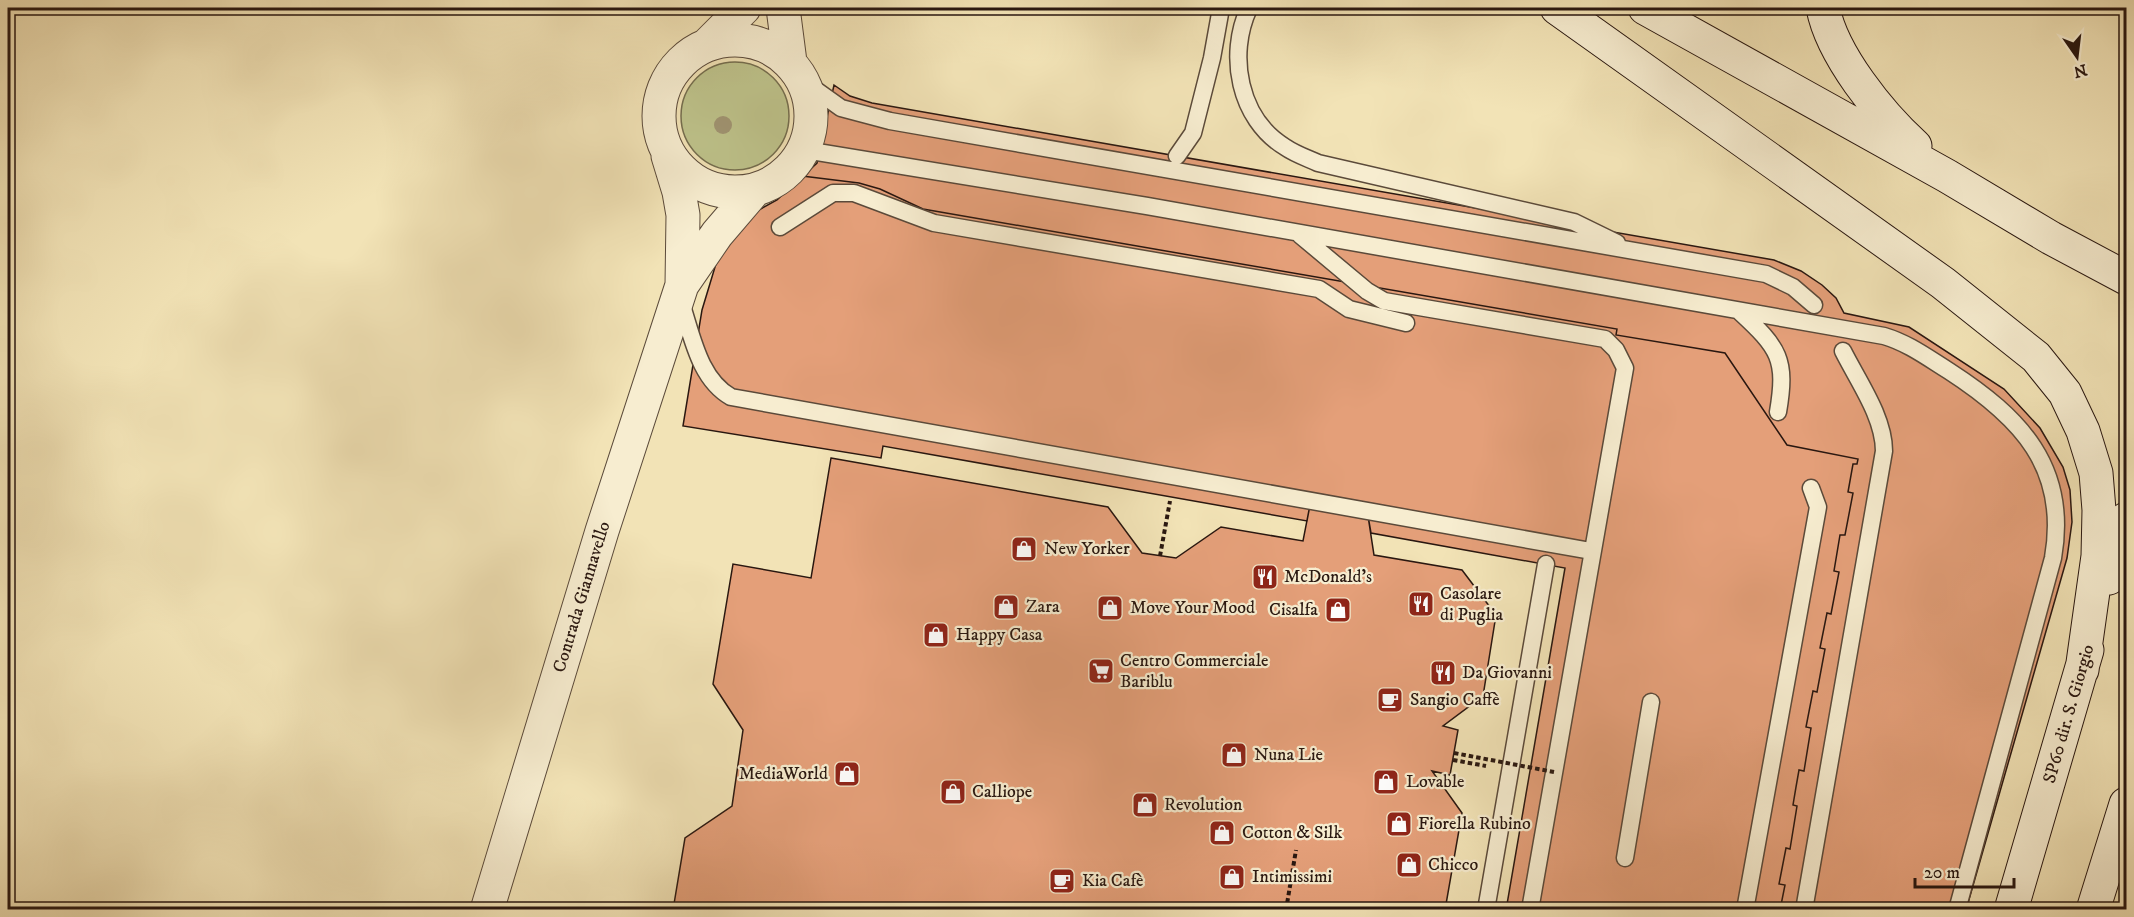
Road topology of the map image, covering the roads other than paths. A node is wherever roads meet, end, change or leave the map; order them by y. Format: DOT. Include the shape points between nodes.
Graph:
graph roads {
  1 [pos="744,8"];
  2 [pos="783,8"];
  3 [pos="1221,8"];
  4 [pos="1249,8"];
  5 [pos="1557,8"];
  6 [pos="1645,8"];
  7 [pos="1823,8"];
  8 [pos="708,44"];
  9 [pos="798,73"];
  10 [pos="805,150"];
  11 [pos="666,152"];
  12 [pos="1177,156"];
  13 [pos="1947,176"];
  14 [pos="753,192"];
  15 [pos="780,227"];
  16 [pos="1299,235"];
  17 [pos="1637,252"];
  18 [pos="2127,278"];
  19 [pos="680,290"];
  20 [pos="1814,305"];
  21 [pos="1740,311"];
  22 [pos="1406,323"];
  23 [pos="1843,351"];
  24 [pos="1778,412"];
  25 [pos="1811,488"];
  26 [pos="2127,519"];
  27 [pos="1591,551"];
  28 [pos="1546,564"];
  29 [pos="2082,670"];
  30 [pos="1651,702"];
  31 [pos="2127,804"];
  32 [pos="1625,858"];
  33 [pos="487,909"];
  34 [pos="1486,909"];
  35 [pos="1530,909"];
  36 [pos="1745,909"];
  37 [pos="1804,909"];
  38 [pos="1957,909"];
  39 [pos="2011,909"];
  40 [pos="2093,909"];
  1 -- 8 [label="main road"];
  2 -- 9 [label="main road"];
  3 -- 12 [label="lane" via="1193,133"];
  4 -- 17 [label="lane" via="1238,67 1242,92 1265,131 1285,147 1318,163 1574,222"];
  5 -- 29 [label="main road" via="1943,283 2036,357 2065,393 2090,452 2099,510 2098,556"];
  6 -- 13 [label="main road"];
  7 -- 13 [label="main road" via="1848,65 1905,137"];
  8 -- 9 [label="main road" via="737,39 766,45"];
  8 -- 11 [label="main road" via="689,55 663,88 658,110"];
  9 -- 10 [label="main road" via="813,117"];
  9 -- 17 [label="lane" via="841,108 890,121"];
  10 -- 14 [label="main road" via="784,177"];
  10 -- 16 [label="lane"];
  11 -- 14 [label="main road" via="688,178 719,192"];
  11 -- 19 [label="main road" via="683,215"];
  13 -- 18 [label="main road"];
  14 -- 19 [label="main road" via="717,234"];
  15 -- 22 [label="lane" via="833,193 854,193 934,223 1319,290 1349,309"];
  16 -- 21 [label="lane"];
  16 -- 27 [label="lane" via="1384,301 1605,339 1616,350 1624,368"];
  17 -- 20 [label="lane" via="1766,274 1793,287"];
  19 -- 27 [label="lane" via="705,371 731,397"];
  19 -- 33 [label="main road, Contrada Giannavello"];
  21 -- 24 [label="lane" via="1768,338 1781,361"];
  21 -- 38 [label="lane" via="1884,336 1910,346 2000,409 2020,428 2046,471 2058,516 2053,558"];
  23 -- 37 [label="lane" via="1884,441 1883,462"];
  25 -- 36 [label="lane" via="1818,507"];
  26 -- 29 [label="main road, SP60 dir. S. Giorgio"];
  27 -- 35 [label="lane"];
  28 -- 34 [label="lane"];
  29 -- 39 [label="main road, SP60 dir. S. Giorgio"];
  30 -- 32 [label="lane"];
  31 -- 40 [label="main road"];
}
